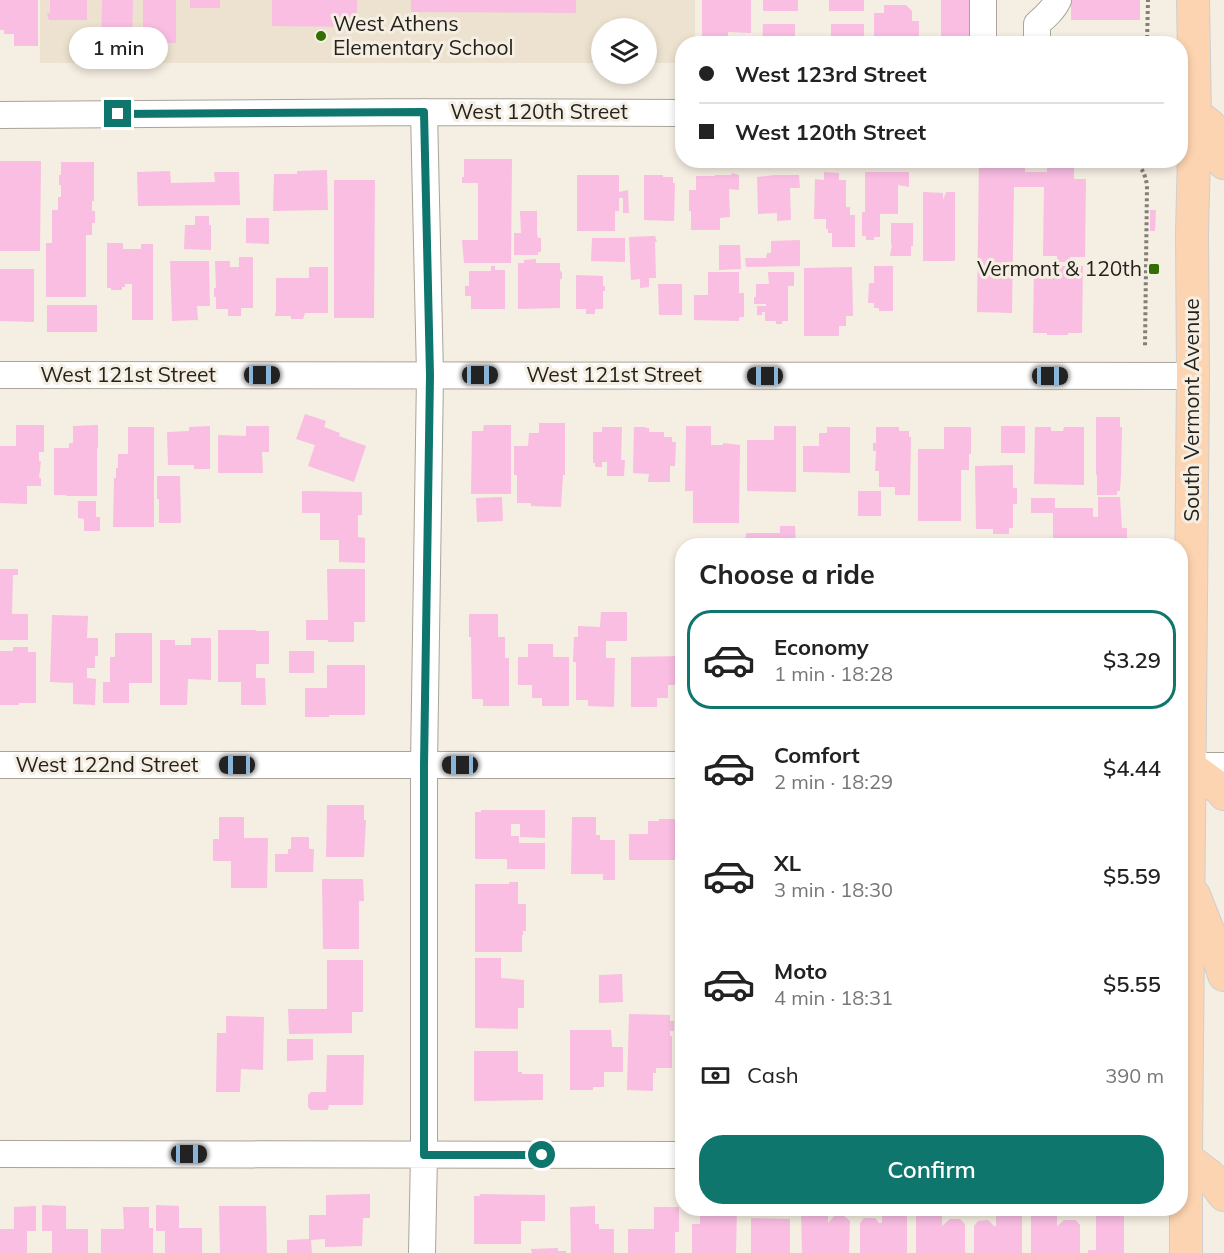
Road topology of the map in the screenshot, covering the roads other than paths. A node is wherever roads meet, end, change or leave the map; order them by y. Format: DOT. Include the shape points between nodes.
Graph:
graph roads {
  1 [pos="983,0"];
  2 [pos="1193,0"];
  3 [pos="1058,1"];
  4 [pos="983,36"];
  5 [pos="1037,36"];
  6 [pos="424,112"];
  7 [pos="675,113"];
  8 [pos="0,115"];
  9 [pos="1200,115"];
  10 [pos="1224,163"];
  11 [pos="0,375"];
  12 [pos="430,375"];
  13 [pos="1193,376"];
  14 [pos="1188,620"];
  15 [pos="0,765"];
  16 [pos="424,765"];
  17 [pos="675,765"];
  18 [pos="1188,766"];
  19 [pos="1224,766"];
  20 [pos="1188,768"];
  21 [pos="1224,794"];
  22 [pos="1188,854"];
  23 [pos="1189,883"];
  24 [pos="1188,929"];
  25 [pos="1224,975"];
  26 [pos="0,1154"];
  27 [pos="424,1155"];
  28 [pos="675,1155"];
  29 [pos="1188,1159"];
  30 [pos="1188,1161"];
  31 [pos="1224,1164"];
  32 [pos="1224,1195"];
  33 [pos="1185,1216"];
  34 [pos="422,1253"];
  35 [pos="1186,1253"];
  1 -- 4 [label="street"];
  2 -- 9 [label="main road, South Vermont Avenue"];
  3 -- 5 [label="street" via="1037,24"];
  6 -- 7 [label="street, West 120th Street"];
  6 -- 8 [label="street, West 120th Street"];
  6 -- 12 [label="street"];
  9 -- 10 [label="main road" via="1217,137"];
  9 -- 13 [label="main road, South Vermont Avenue" via="1192,233"];
  11 -- 12 [label="street, West 121st Street"];
  12 -- 13 [label="street, West 121st Street"];
  12 -- 16 [label="street"];
  13 -- 14 [label="main road, South Vermont Avenue"];
  15 -- 16 [label="street, West 122nd Street"];
  16 -- 17 [label="street, West 122nd Street"];
  16 -- 27 [label="street"];
  18 -- 19 [label="street"];
  20 -- 21 [label="main road"];
  22 -- 23 [label="main road, South Vermont Avenue"];
  23 -- 24 [label="main road, South Vermont Avenue"];
  23 -- 25 [label="main road"];
  26 -- 27 [label="street"];
  27 -- 28 [label="street"];
  27 -- 34 [label="street"];
  29 -- 31 [label="street"];
  30 -- 32 [label="main road" via="1210,1176"];
  33 -- 35 [label="main road, South Vermont Avenue"];
}
